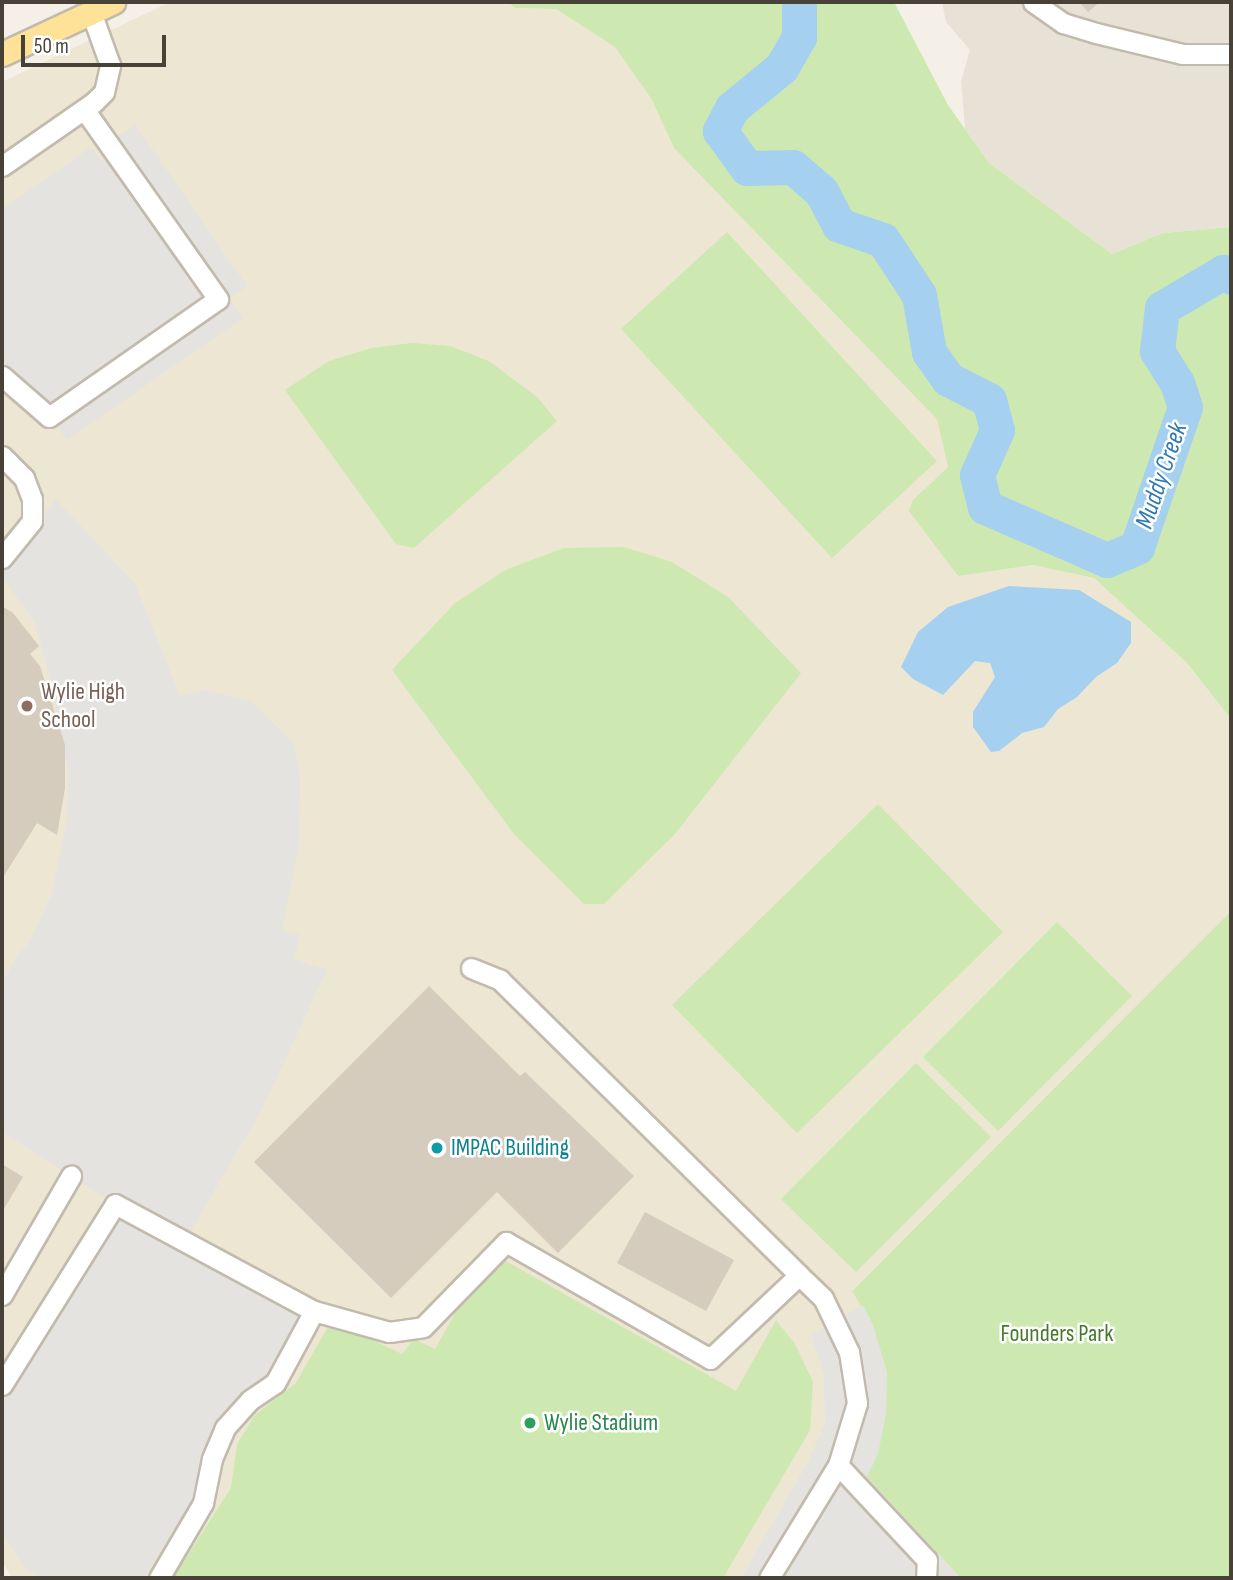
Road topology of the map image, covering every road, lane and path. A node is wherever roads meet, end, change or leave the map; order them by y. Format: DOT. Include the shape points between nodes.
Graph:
graph roads {
  1 [pos="113,2"];
  2 [pos="1032,2"];
  3 [pos="91,12"];
  4 [pos="2,54"];
  5 [pos="1231,54"];
  6 [pos="84,109"];
  7 [pos="2,166"];
  8 [pos="2,376"];
  9 [pos="2,456"];
  10 [pos="2,558"];
  11 [pos="471,968"];
  12 [pos="71,1176"];
  13 [pos="799,1275"];
  14 [pos="2,1295"];
  15 [pos="314,1311"];
  16 [pos="2,1385"];
  17 [pos="838,1465"];
  18 [pos="159,1578"];
  19 [pos="769,1578"];
  20 [pos="926,1578"];
  1 -- 3 [label="main road"];
  2 -- 5 [label="lane" via="1063,23 1096,33 1182,54"];
  3 -- 4 [label="main road"];
  3 -- 6 [label="lane" via="107,52 110,79 104,92"];
  6 -- 7 [label="lane"];
  6 -- 8 [label="lane" via="218,299 49,417"];
  9 -- 10 [label="lane" via="24,478 32,499 32,522"];
  11 -- 13 [label="lane" via="500,980"];
  12 -- 14 [label="lane"];
  13 -- 15 [label="lane" via="710,1359 506,1242 423,1327 388,1332"];
  13 -- 17 [label="lane" via="823,1298 849,1352 857,1403"];
  15 -- 16 [label="lane" via="115,1204"];
  15 -- 18 [label="lane" via="275,1383 250,1400 225,1428 203,1503"];
  17 -- 19 [label="lane"];
  17 -- 20 [label="lane" via="927,1560"];
}
